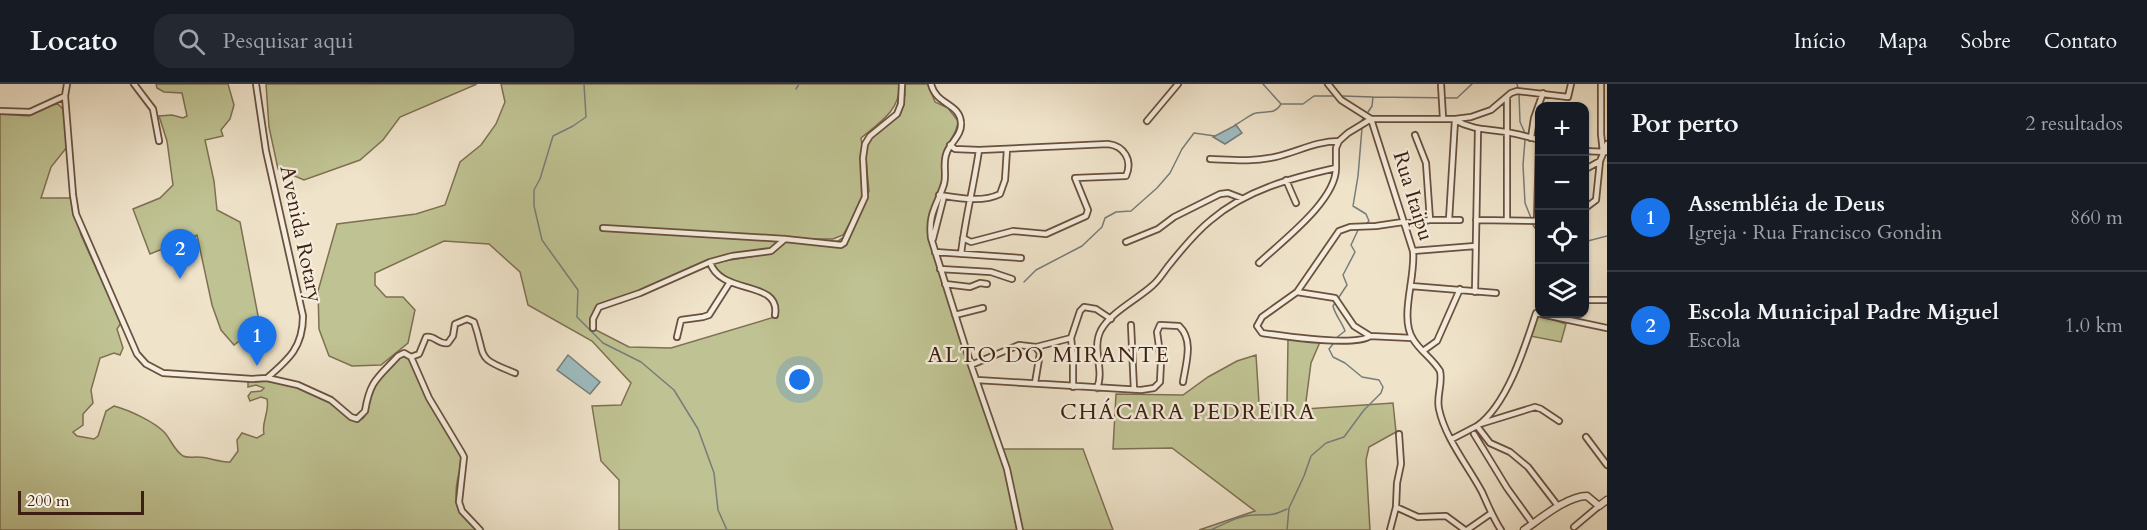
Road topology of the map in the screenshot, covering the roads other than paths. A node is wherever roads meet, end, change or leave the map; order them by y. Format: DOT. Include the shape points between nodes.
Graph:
graph roads {
  1 [pos="66,84"];
  2 [pos="134,84"];
  3 [pos="256,84"];
  4 [pos="902,84"];
  5 [pos="931,84"];
  6 [pos="1178,84"];
  7 [pos="1328,84"];
  8 [pos="1441,84"];
  9 [pos="1571,84"];
  10 [pos="1601,84"];
  11 [pos="1543,93"];
  12 [pos="65,96"];
  13 [pos="1507,97"];
  14 [pos="0,111"];
  15 [pos="1443,118"];
  16 [pos="1371,119"];
  17 [pos="1455,119"];
  18 [pos="1147,121"];
  19 [pos="1478,129"];
  20 [pos="1507,132"];
  21 [pos="1415,135"];
  22 [pos="1531,138"];
  23 [pos="1535,139"];
  24 [pos="159,141"];
  25 [pos="1339,141"];
  26 [pos="1607,144"];
  27 [pos="950,145"];
  28 [pos="1007,149"];
  29 [pos="979,150"];
  30 [pos="1589,150"];
  31 [pos="1605,152"];
  32 [pos="1539,156"];
  33 [pos="1210,159"];
  34 [pos="1600,162"];
  35 [pos="1336,168"];
  36 [pos="1589,168"];
  37 [pos="1286,180"];
  38 [pos="941,195"];
  39 [pos="1241,198"];
  40 [pos="972,199"];
  41 [pos="1296,203"];
  42 [pos="1589,205"];
  43 [pos="1538,210"];
  44 [pos="1430,220"];
  45 [pos="1449,220"];
  46 [pos="1460,220"];
  47 [pos="1476,220"];
  48 [pos="1507,220"];
  49 [pos="1535,221"];
  50 [pos="1403,223"];
  51 [pos="603,228"];
  52 [pos="963,238"];
  53 [pos="785,239"];
  54 [pos="1126,242"];
  55 [pos="1475,246"];
  56 [pos="1413,251"];
  57 [pos="935,252"];
  58 [pos="961,254"];
  59 [pos="1021,258"];
  60 [pos="710,262"];
  61 [pos="1259,263"];
  62 [pos="940,269"];
  63 [pos="1012,279"];
  64 [pos="730,282"];
  65 [pos="945,284"];
  66 [pos="987,284"];
  67 [pos="1411,286"];
  68 [pos="1460,289"];
  69 [pos="1297,292"];
  70 [pos="1475,292"];
  71 [pos="1496,293"];
  72 [pos="1589,300"];
  73 [pos="1607,300"];
  74 [pos="983,308"];
  75 [pos="775,315"];
  76 [pos="955,315"];
  77 [pos="1567,318"];
  78 [pos="1111,319"];
  79 [pos="1567,321"];
  80 [pos="1131,325"];
  81 [pos="593,328"];
  82 [pos="1607,328"];
  83 [pos="1370,336"];
  84 [pos="677,337"];
  85 [pos="1071,338"];
  86 [pos="1412,338"];
  87 [pos="1036,347"];
  88 [pos="1423,351"];
  89 [pos="411,357"];
  90 [pos="971,365"];
  91 [pos="515,374"];
  92 [pos="267,378"];
  93 [pos="977,380"];
  94 [pos="1183,381"];
  95 [pos="1035,383"];
  96 [pos="1073,387"];
  97 [pos="1097,388"];
  98 [pos="1134,390"];
  99 [pos="1559,422"];
  100 [pos="1479,425"];
  101 [pos="1399,434"];
  102 [pos="1474,434"];
  103 [pos="1586,437"];
  104 [pos="1452,439"];
  105 [pos="1607,465"];
  106 [pos="1607,500"];
  107 [pos="1558,506"];
  108 [pos="1599,506"];
  109 [pos="1396,507"];
  110 [pos="1491,514"];
  111 [pos="1533,524"];
  112 [pos="1574,527"];
  113 [pos="480,530"];
  114 [pos="1020,530"];
  115 [pos="1390,530"];
  116 [pos="1466,530"];
  117 [pos="1501,530"];
  118 [pos="1524,530"];
  1 -- 12 [label="street"];
  2 -- 24 [label="street" via="153,109"];
  3 -- 92 [label="street, Avenida Rotary" via="266,151 303,316 297,347"];
  4 -- 53 [label="street" via="897,114 865,144 865,197 844,243 838,246"];
  5 -- 27 [label="street" via="935,96 960,117 959,132"];
  6 -- 18 [label="street"];
  7 -- 16 [label="street" via="1341,100"];
  8 -- 15 [label="street"];
  9 -- 11 [label="street" via="1568,97"];
  10 -- 31 [label="street"];
  11 -- 13 [label="street" via="1517,91"];
  11 -- 22 [label="street"];
  12 -- 14 [label="street" via="30,112"];
  12 -- 92 [label="street" via="76,214 141,360 170,374"];
  13 -- 17 [label="street" via="1489,111"];
  13 -- 20 [label="street"];
  15 -- 16 [label="street"];
  15 -- 17 [label="street"];
  16 -- 25 [label="street"];
  16 -- 50 [label="street, Rua Itaipu"];
  17 -- 19 [label="street"];
  17 -- 45 [label="street"];
  19 -- 20 [label="street"];
  19 -- 47 [label="street"];
  20 -- 22 [label="street"];
  20 -- 48 [label="street"];
  21 -- 44 [label="street" via="1426,163"];
  22 -- 23 [label="street"];
  25 -- 33 [label="street" via="1249,162"];
  25 -- 35 [label="street"];
  26 -- 31 [label="street"];
  27 -- 29 [label="street" via="955,149"];
  27 -- 38 [label="street" via="944,160"];
  28 -- 29 [label="street"];
  28 -- 40 [label="street" via="1000,194"];
  28 -- 52 [label="street" via="1114,145 1125,152 1128,172 1124,177 1075,178 1088,214 1050,233 1013,231 971,243"];
  29 -- 40 [label="street"];
  30 -- 31 [label="street"];
  31 -- 34 [label="street"];
  32 -- 43 [label="street"];
  34 -- 36 [label="street"];
  34 -- 42 [label="street" via="1596,200"];
  35 -- 37 [label="street"];
  35 -- 61 [label="street" via="1335,179 1325,196"];
  37 -- 39 [label="street"];
  37 -- 41 [label="street"];
  38 -- 40 [label="street"];
  38 -- 57 [label="street" via="930,219"];
  39 -- 54 [label="street" via="1220,194"];
  39 -- 78 [label="street" via="1211,220 1156,282"];
  40 -- 52 [label="street"];
  44 -- 45 [label="street"];
  44 -- 50 [label="street"];
  45 -- 46 [label="street"];
  47 -- 48 [label="street"];
  47 -- 55 [label="street"];
  48 -- 49 [label="street"];
  50 -- 56 [label="street, Rua Itaipu"];
  50 -- 69 [label="street" via="1342,228"];
  51 -- 53 [label="street"];
  52 -- 58 [label="street"];
  53 -- 60 [label="street" via="771,251"];
  55 -- 56 [label="street"];
  55 -- 70 [label="street"];
  56 -- 67 [label="street, Rua Itaipu"];
  57 -- 58 [label="street"];
  57 -- 62 [label="street"];
  58 -- 59 [label="street"];
  60 -- 64 [label="street" via="717,276"];
  60 -- 81 [label="street" via="599,307"];
  62 -- 63 [label="street" via="991,272"];
  62 -- 65 [label="street"];
  64 -- 75 [label="street" via="774,300"];
  64 -- 84 [label="street" via="709,315 681,320"];
  65 -- 66 [label="street"];
  65 -- 76 [label="street"];
  67 -- 68 [label="street"];
  67 -- 86 [label="street, Rua Itaipu" via="1407,304"];
  68 -- 70 [label="street"];
  68 -- 88 [label="street" via="1437,341"];
  69 -- 83 [label="street" via="1335,298 1353,327"];
  69 -- 83 [label="street" via="1262,317 1258,331 1335,340"];
  70 -- 71 [label="street"];
  72 -- 73 [label="street"];
  74 -- 76 [label="street"];
  76 -- 90 [label="street"];
  77 -- 79 [label="street"];
  78 -- 85 [label="street" via="1096,309 1084,307"];
  78 -- 97 [label="street" via="1102,329 1097,345"];
  79 -- 82 [label="street"];
  79 -- 100 [label="street" via="1536,313 1512,379"];
  80 -- 98 [label="street"];
  83 -- 86 [label="street"];
  85 -- 87 [label="street"];
  85 -- 96 [label="street"];
  86 -- 88 [label="street"];
  87 -- 90 [label="street" via="1019,345"];
  87 -- 95 [label="street" via="1040,353"];
  88 -- 104 [label="street" via="1440,371 1439,411"];
  89 -- 91 [label="street" via="421,351 426,337 440,344 448,343 455,324 471,320 488,362"];
  89 -- 92 [label="street" via="404,353 398,356 374,381 365,411 357,419 307,389"];
  89 -- 113 [label="street" via="429,398 464,457 459,502"];
  90 -- 93 [label="street"];
  93 -- 95 [label="street"];
  93 -- 114 [label="street" via="1007,469"];
  94 -- 98 [label="street" via="1187,336 1179,326 1160,325 1159,384"];
  95 -- 96 [label="street"];
  96 -- 97 [label="street"];
  97 -- 98 [label="street"];
  99 -- 100 [label="street" via="1535,407"];
  100 -- 104 [label="street"];
  100 -- 107 [label="street" via="1491,443 1528,467"];
  101 -- 109 [label="street" via="1401,464"];
  102 -- 111 [label="street"];
  103 -- 105 [label="street"];
  104 -- 110 [label="street"];
  106 -- 108 [label="street"];
  107 -- 108 [label="street" via="1585,495"];
  107 -- 111 [label="street"];
  108 -- 112 [label="street"];
  109 -- 115 [label="street"];
  109 -- 116 [label="street" via="1418,517 1446,516"];
  110 -- 116 [label="street"];
  110 -- 117 [label="street"];
  111 -- 118 [label="street"];
}
